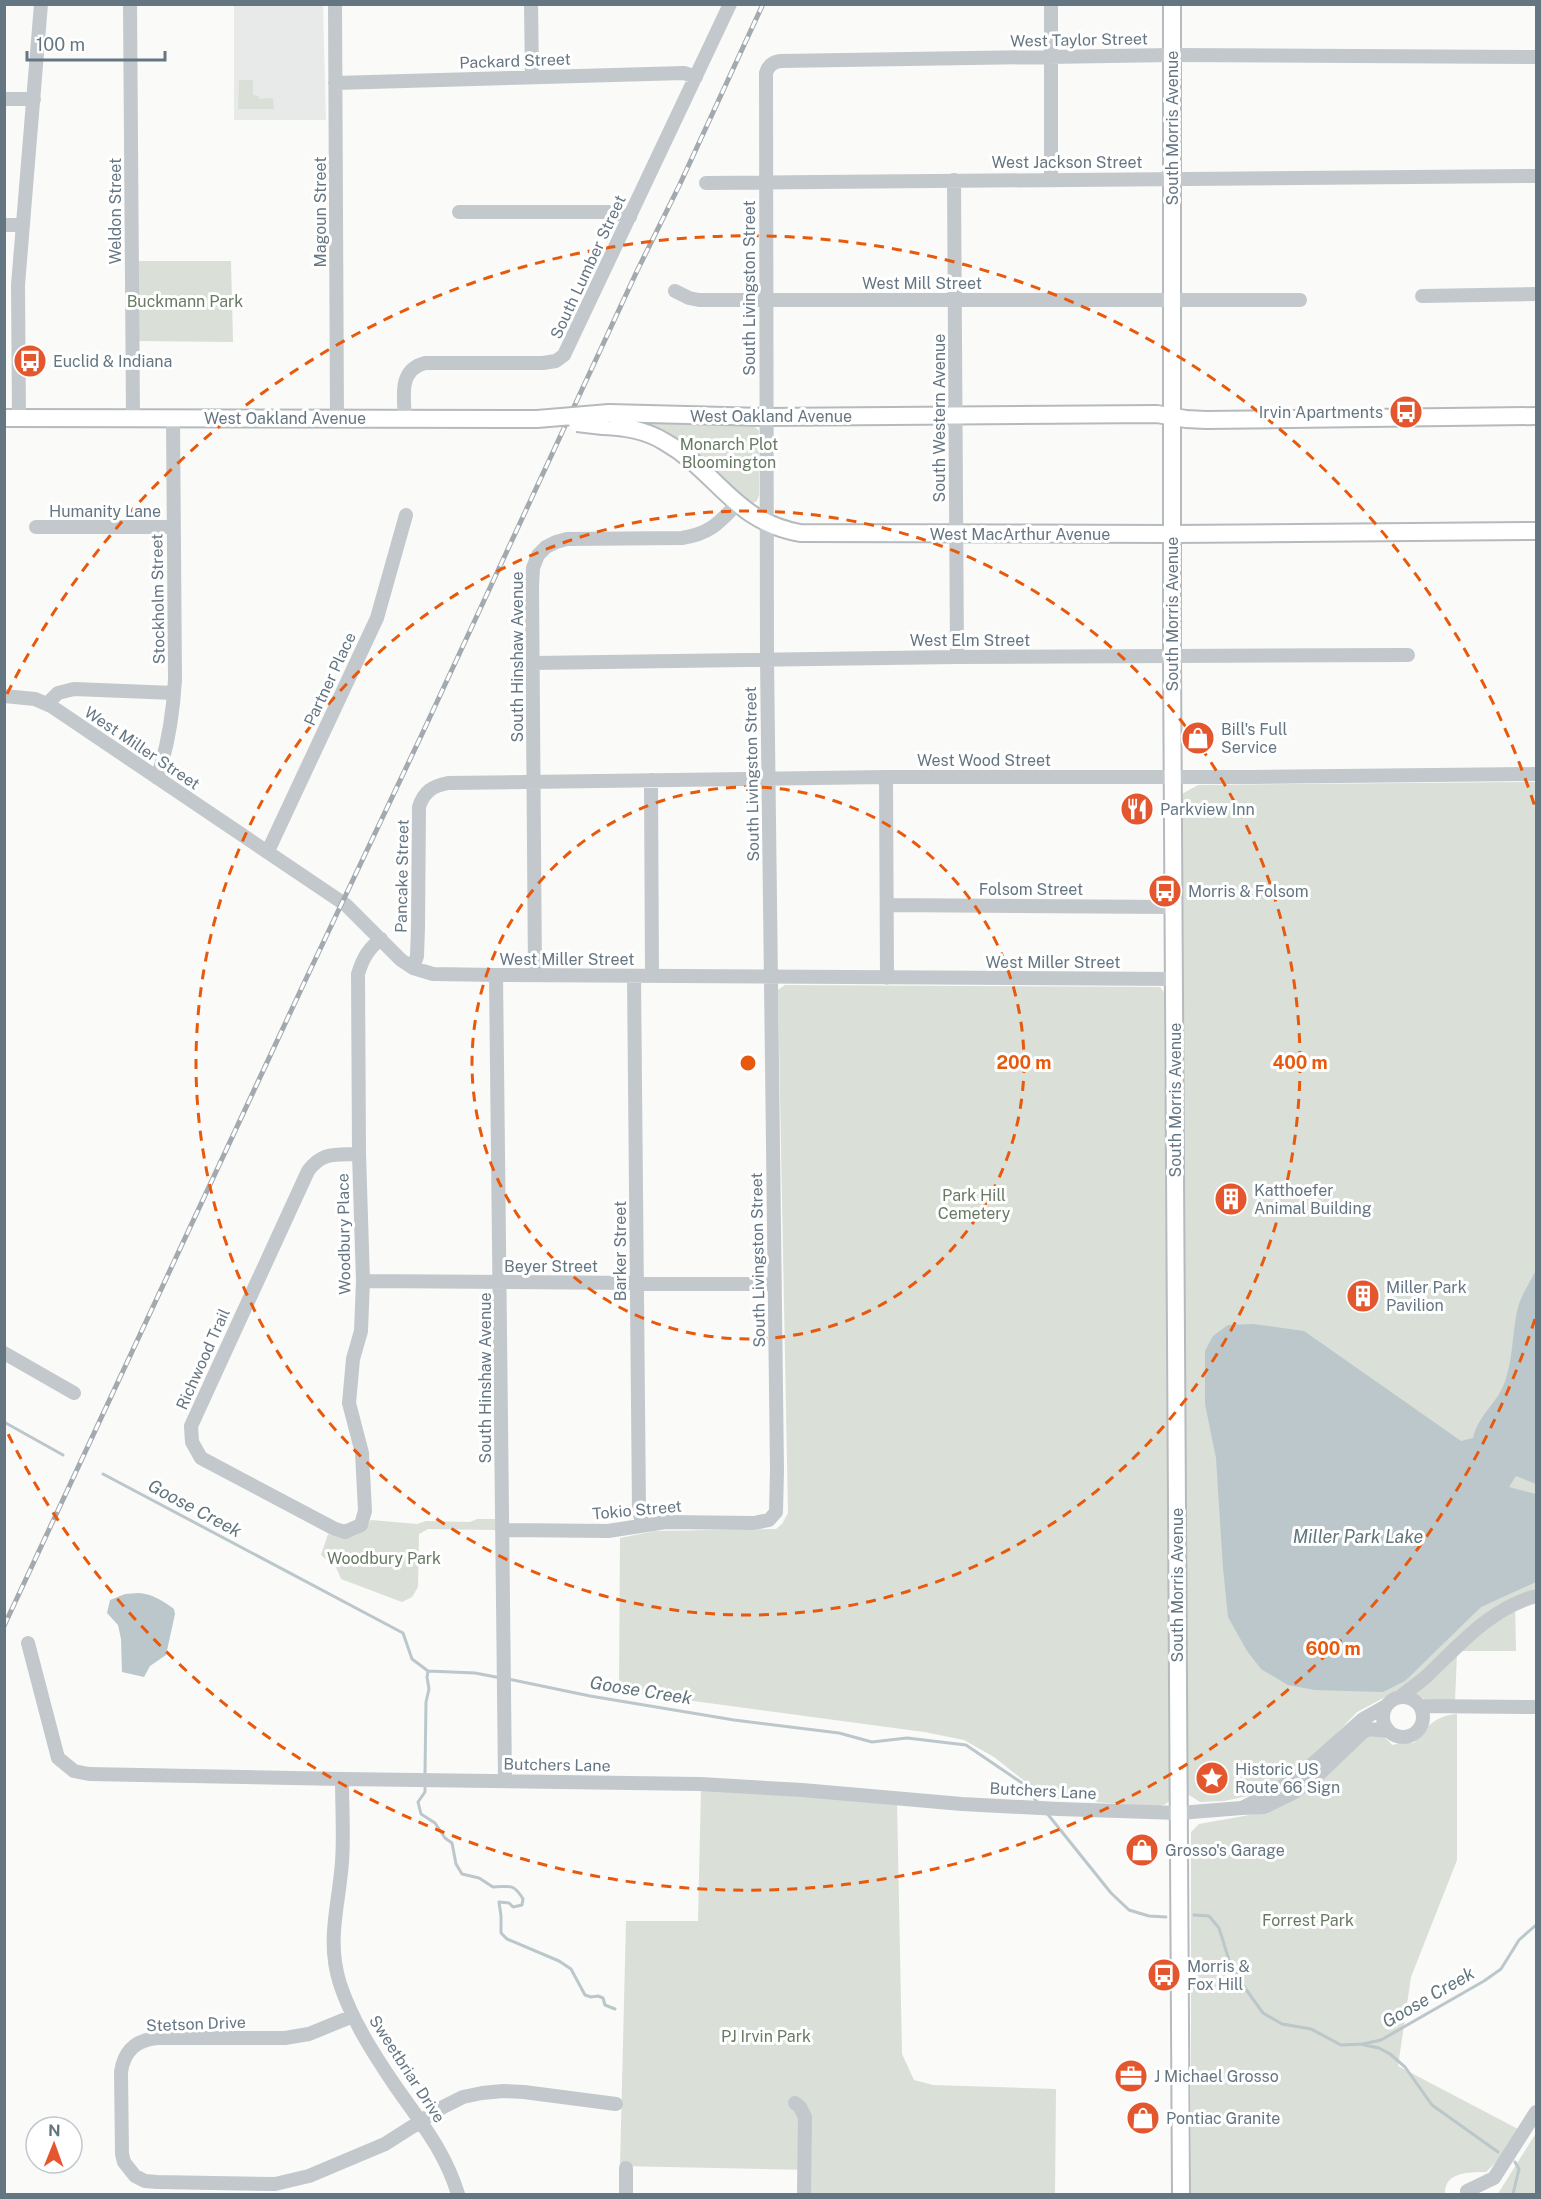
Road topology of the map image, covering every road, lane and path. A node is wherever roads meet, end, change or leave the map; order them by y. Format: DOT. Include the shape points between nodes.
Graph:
graph roads {
  1 [pos="41,4"];
  2 [pos="130,4"];
  3 [pos="335,4"];
  4 [pos="531,4"];
  5 [pos="729,4"];
  6 [pos="1052,4"];
  7 [pos="1172,4"];
  8 [pos="1172,55"];
  9 [pos="1051,57"];
  10 [pos="1536,57"];
  11 [pos="802,61"];
  12 [pos="532,76"];
  13 [pos="696,77"];
  14 [pos="335,83"];
  15 [pos="4,99"];
  16 [pos="34,99"];
  17 [pos="1536,176"];
  18 [pos="1172,178"];
  19 [pos="1051,179"];
  20 [pos="954,180"];
  21 [pos="766,182"];
  22 [pos="706,183"];
  23 [pos="459,213"];
  24 [pos="630,217"];
  25 [pos="4,225"];
  26 [pos="22,225"];
  27 [pos="675,291"];
  28 [pos="1536,294"];
  29 [pos="1422,296"];
  30 [pos="955,299"];
  31 [pos="767,300"];
  32 [pos="1171,300"];
  33 [pos="1300,300"];
  34 [pos="19,348"];
  35 [pos="4,349"];
  36 [pos="956,415"];
  37 [pos="1536,416"];
  38 [pos="765,417"];
  39 [pos="1171,417"];
  40 [pos="12,418"];
  41 [pos="133,418"];
  42 [pos="173,418"];
  43 [pos="338,419"];
  44 [pos="405,419"];
  45 [pos="537,419"];
  46 [pos="606,419"];
  47 [pos="736,505"];
  48 [pos="406,515"];
  49 [pos="766,523"];
  50 [pos="36,527"];
  51 [pos="174,527"];
  52 [pos="1536,531"];
  53 [pos="957,534"];
  54 [pos="1172,534"];
  55 [pos="1408,655"];
  56 [pos="1172,656"];
  57 [pos="957,657"];
  58 [pos="767,659"];
  59 [pos="533,663"];
  60 [pos="174,693"];
  61 [pos="4,696"];
  62 [pos="47,704"];
  63 [pos="1536,774"];
  64 [pos="886,777"];
  65 [pos="1173,777"];
  66 [pos="157,778"];
  67 [pos="769,778"];
  68 [pos="651,780"];
  69 [pos="533,782"];
  70 [pos="432,788"];
  71 [pos="268,851"];
  72 [pos="887,905"];
  73 [pos="1174,907"];
  74 [pos="381,939"];
  75 [pos="413,968"];
  76 [pos="496,975"];
  77 [pos="535,975"];
  78 [pos="634,976"];
  79 [pos="652,976"];
  80 [pos="771,977"];
  81 [pos="887,978"];
  82 [pos="1174,979"];
  83 [pos="359,1154"];
  84 [pos="363,1281"];
  85 [pos="501,1283"];
  86 [pos="636,1284"];
  87 [pos="775,1284"];
  88 [pos="4,1353"];
  89 [pos="74,1392"];
  90 [pos="774,1516"];
  91 [pos="643,1525"];
  92 [pos="354,1530"];
  93 [pos="502,1530"];
  94 [pos="1536,1596"];
  95 [pos="28,1643"];
  96 [pos="1430,1674"];
  97 [pos="1401,1696"];
  98 [pos="1420,1705"];
  99 [pos="1386,1706"];
  100 [pos="1453,1707"];
  101 [pos="1536,1707"];
  102 [pos="1423,1722"];
  103 [pos="1388,1731"];
  104 [pos="342,1779"];
  105 [pos="506,1781"];
  106 [pos="1242,1808"];
  107 [pos="1179,1813"];
  108 [pos="353,2016"];
  109 [pos="795,2103"];
  110 [pos="616,2104"];
  111 [pos="1536,2112"];
  112 [pos="422,2122"];
  113 [pos="626,2168"];
  114 [pos="1467,2191"];
  115 [pos="458,2194"];
  116 [pos="626,2194"];
  117 [pos="804,2194"];
  118 [pos="1181,2194"];
  1 -- 16 [label="street"];
  2 -- 41 [label="street, Weldon Street"];
  3 -- 14 [label="street, Magoun Street"];
  4 -- 12 [label="street"];
  5 -- 13 [label="street, South Lumber Street"];
  6 -- 9 [label="street"];
  7 -- 8 [label="main road, South Morris Avenue"];
  8 -- 9 [label="street, West Taylor Street"];
  8 -- 10 [label="street, West Taylor Street"];
  8 -- 18 [label="main road, South Morris Avenue"];
  9 -- 11 [label="street, West Taylor Street"];
  9 -- 19 [label="street"];
  11 -- 21 [label="street, South Livingston Street" via="777,61 767,70"];
  12 -- 13 [label="street, Packard Street" via="684,73"];
  12 -- 14 [label="street, Packard Street"];
  13 -- 24 [label="street, South Lumber Street"];
  14 -- 43 [label="street, Magoun Street"];
  15 -- 16 [label="street"];
  16 -- 26 [label="street"];
  17 -- 18 [label="street, West Jackson Street"];
  18 -- 19 [label="street, West Jackson Street"];
  18 -- 32 [label="main road, South Morris Avenue"];
  19 -- 20 [label="street, West Jackson Street"];
  20 -- 21 [label="street, West Jackson Street"];
  20 -- 30 [label="street, South Western Avenue"];
  21 -- 22 [label="street, West Jackson Street"];
  21 -- 31 [label="street, South Livingston Street"];
  23 -- 24 [label="street" via="610,212"];
  24 -- 44 [label="street, South Lumber Street" via="564,355 543,363 418,364 404,381"];
  25 -- 26 [label="street"];
  26 -- 34 [label="street"];
  27 -- 31 [label="street, West Mill Street" via="699,300"];
  28 -- 29 [label="street"];
  30 -- 31 [label="street, West Mill Street"];
  30 -- 32 [label="street, West Mill Street"];
  30 -- 36 [label="street, South Western Avenue"];
  31 -- 38 [label="street, South Livingston Street"];
  32 -- 33 [label="street, West Mill Street"];
  32 -- 39 [label="main road, South Morris Avenue"];
  34 -- 35 [label="street"];
  34 -- 40 [label="street"];
  36 -- 38 [label="main road, West Oakland Avenue"];
  36 -- 39 [label="main road, West Oakland Avenue"];
  36 -- 53 [label="street, South Western Avenue"];
  37 -- 39 [label="main road, West Oakland Avenue" via="1206,420"];
  38 -- 46 [label="main road, West Oakland Avenue"];
  38 -- 49 [label="street, South Livingston Street"];
  39 -- 54 [label="main road, South Morris Avenue"];
  40 -- 41 [label="main road, West Oakland Avenue"];
  41 -- 42 [label="main road, West Oakland Avenue"];
  42 -- 43 [label="main road, West Oakland Avenue"];
  42 -- 51 [label="street, Stockholm Street"];
  43 -- 44 [label="main road, West Oakland Avenue"];
  44 -- 45 [label="main road, West Oakland Avenue"];
  45 -- 46 [label="main road, West MacArthur Avenue, bridge"];
  46 -- 47 [label="main road, West MacArthur Avenue" via="664,441"];
  47 -- 49 [label="main road, West MacArthur Avenue"];
  47 -- 59 [label="street, South Hinshaw Avenue" via="708,532 695,536 567,539 546,547 533,568"];
  48 -- 71 [label="street, Partner Place" via="377,618"];
  49 -- 53 [label="main road, West MacArthur Avenue" via="810,534"];
  49 -- 58 [label="street, South Livingston Street"];
  50 -- 51 [label="street, Humanity Lane"];
  51 -- 60 [label="street, Stockholm Street"];
  52 -- 54 [label="main road, West MacArthur Avenue"];
  53 -- 54 [label="main road, West MacArthur Avenue"];
  53 -- 57 [label="street, South Western Avenue"];
  54 -- 56 [label="main road, South Morris Avenue"];
  55 -- 56 [label="street, West Elm Street"];
  56 -- 57 [label="street, West Elm Street"];
  56 -- 65 [label="main road, South Morris Avenue"];
  57 -- 58 [label="street, West Elm Street"];
  58 -- 59 [label="street, West Elm Street"];
  58 -- 67 [label="street, South Livingston Street"];
  59 -- 69 [label="street, South Hinshaw Avenue"];
  60 -- 62 [label="street" via="65,689"];
  60 -- 66 [label="street, Stockholm Street"];
  61 -- 62 [label="street"];
  62 -- 66 [label="street, West Miller Street"];
  63 -- 65 [label="street, West Wood Street"];
  64 -- 65 [label="street, West Wood Street"];
  64 -- 67 [label="street, West Wood Street"];
  64 -- 72 [label="street"];
  65 -- 73 [label="main road, South Morris Avenue"];
  66 -- 71 [label="street, West Miller Street"];
  67 -- 68 [label="street, West Wood Street"];
  67 -- 80 [label="street, South Livingston Street"];
  68 -- 69 [label="street, West Wood Street"];
  68 -- 79 [label="street"];
  69 -- 70 [label="street, West Wood Street" via="448,783"];
  69 -- 77 [label="street, South Hinshaw Avenue"];
  70 -- 75 [label="street, Pancake Street" via="424,794 419,807 417,956"];
  71 -- 74 [label="street, West Miller Street" via="346,904"];
  72 -- 73 [label="street, Folsom Street"];
  72 -- 81 [label="street"];
  73 -- 82 [label="main road, South Morris Avenue"];
  74 -- 75 [label="street, West Miller Street"];
  74 -- 83 [label="street, Woodbury Place" via="364,956 358,974"];
  75 -- 76 [label="street, West Miller Street" via="433,974"];
  76 -- 77 [label="street, West Miller Street"];
  76 -- 85 [label="street, South Hinshaw Avenue"];
  77 -- 78 [label="street, West Miller Street"];
  78 -- 79 [label="street, West Miller Street"];
  78 -- 86 [label="street, Barker Street"];
  79 -- 80 [label="street, West Miller Street"];
  80 -- 81 [label="street, West Miller Street"];
  80 -- 87 [label="street, South Livingston Street"];
  81 -- 82 [label="street, West Miller Street"];
  82 -- 107 [label="main road, South Morris Avenue"];
  83 -- 84 [label="street, Woodbury Place"];
  83 -- 92 [label="street, Richwood Trail" via="326,1155 308,1171 191,1426 192,1442 201,1458 335,1529"];
  84 -- 85 [label="street, Beyer Street"];
  84 -- 92 [label="street, Woodbury Place" via="361,1331 352,1359 349,1403 362,1453 365,1511 361,1525"];
  85 -- 86 [label="street, Beyer Street"];
  85 -- 93 [label="street, South Hinshaw Avenue"];
  86 -- 87 [label="street, Beyer Street"];
  86 -- 91 [label="street, Barker Street" via="639,1511"];
  87 -- 90 [label="street, South Livingston Street"];
  88 -- 89 [label="street"];
  90 -- 91 [label="street, Tokio Street" via="754,1523"];
  91 -- 93 [label="street, Tokio Street" via="608,1531"];
  93 -- 105 [label="street, South Hinshaw Avenue"];
  94 -- 96 [label="street" via="1516,1603 1483,1624"];
  95 -- 104 [label="street, Butchers Lane" via="55,1751 74,1771"];
  96 -- 97 [label="street"];
  96 -- 98 [label="street"];
  97 -- 98 [label="street"];
  97 -- 99 [label="street"];
  98 -- 100 [label="street"];
  98 -- 102 [label="street"];
  99 -- 103 [label="street" via="1383,1719"];
  99 -- 106 [label="street" via="1363,1719 1307,1769"];
  100 -- 101 [label="street"];
  100 -- 102 [label="street"];
  102 -- 103 [label="street" via="1410,1736"];
  103 -- 106 [label="street, Butchers Lane" via="1363,1732 1316,1777 1293,1793 1264,1807"];
  104 -- 105 [label="street, Butchers Lane"];
  104 -- 108 [label="street, Sweetbriar Drive" via="342,1860 332,1939 340,1984"];
  105 -- 107 [label="street, Butchers Lane" via="711,1784 1035,1808"];
  106 -- 107 [label="street, Butchers Lane"];
  107 -- 118 [label="main road, South Morris Avenue"];
  108 -- 112 [label="street, Sweetbriar Drive"];
  108 -- 112 [label="street, Stetson Drive" via="309,2034 285,2038 139,2041 123,2059 121,2072 122,2154 131,2172 145,2181 275,2184 326,2169 385,2144"];
  109 -- 117 [label="street" via="805,2117"];
  110 -- 112 [label="street" via="502,2091 463,2097"];
  111 -- 114 [label="street" via="1494,2178"];
  112 -- 115 [label="street, Sweetbriar Drive" via="439,2147"];
  113 -- 116 [label="street"];
}
